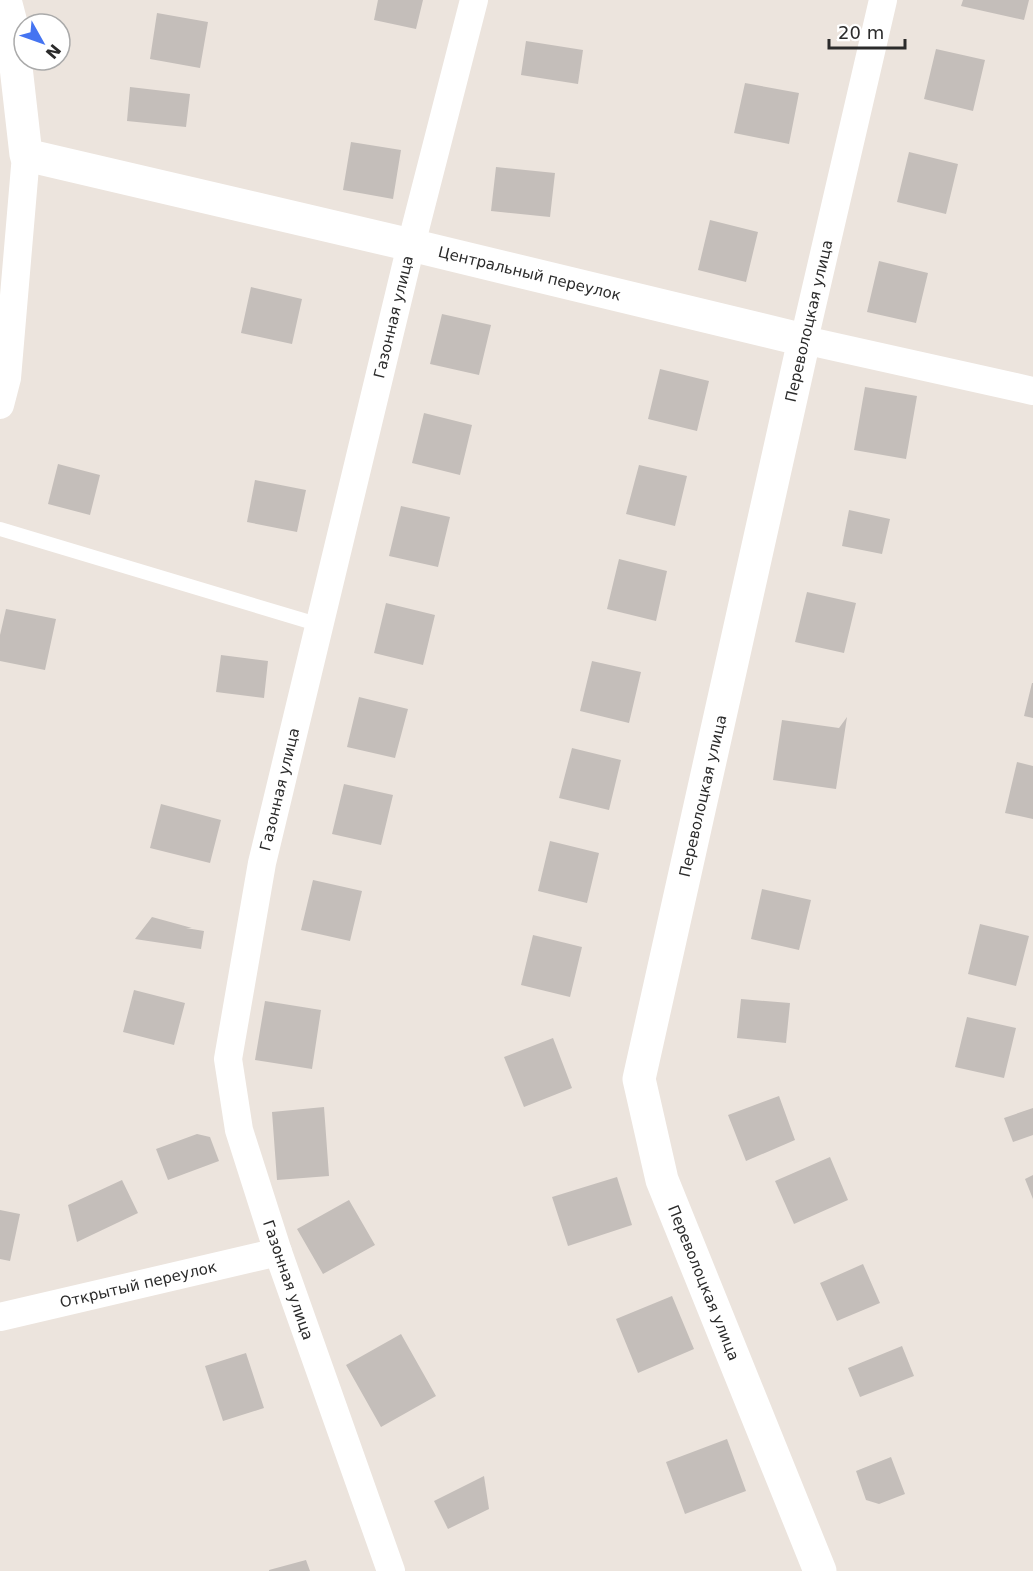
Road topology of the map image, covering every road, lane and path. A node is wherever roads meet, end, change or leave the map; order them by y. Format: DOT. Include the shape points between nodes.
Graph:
graph roads {
  1 [pos="5,0"];
  2 [pos="474,0"];
  3 [pos="883,0"];
  4 [pos="26,155"];
  5 [pos="411,245"];
  6 [pos="804,340"];
  7 [pos="1033,391"];
  8 [pos="0,405"];
  9 [pos="0,529"];
  10 [pos="320,625"];
  11 [pos="278,1252"];
  12 [pos="0,1317"];
  13 [pos="392,1571"];
  14 [pos="820,1571"];
  1 -- 4 [label="street"];
  2 -- 5 [label="street, Газонная улица"];
  3 -- 6 [label="street, Переволоцкая улица"];
  4 -- 5 [label="street, Центральный переулок"];
  4 -- 8 [label="street" via="7,378"];
  5 -- 6 [label="street, Центральный переулок"];
  5 -- 10 [label="street, Газонная улица"];
  6 -- 7 [label="street, Центральный переулок"];
  6 -- 14 [label="street, Переволоцкая улица" via="639,1079 662,1180"];
  9 -- 10 [label="lane"];
  10 -- 11 [label="street, Газонная улица" via="262,863 228,1059 239,1130"];
  11 -- 12 [label="street, Открытый переулок"];
  11 -- 13 [label="street, Газонная улица"];
}
